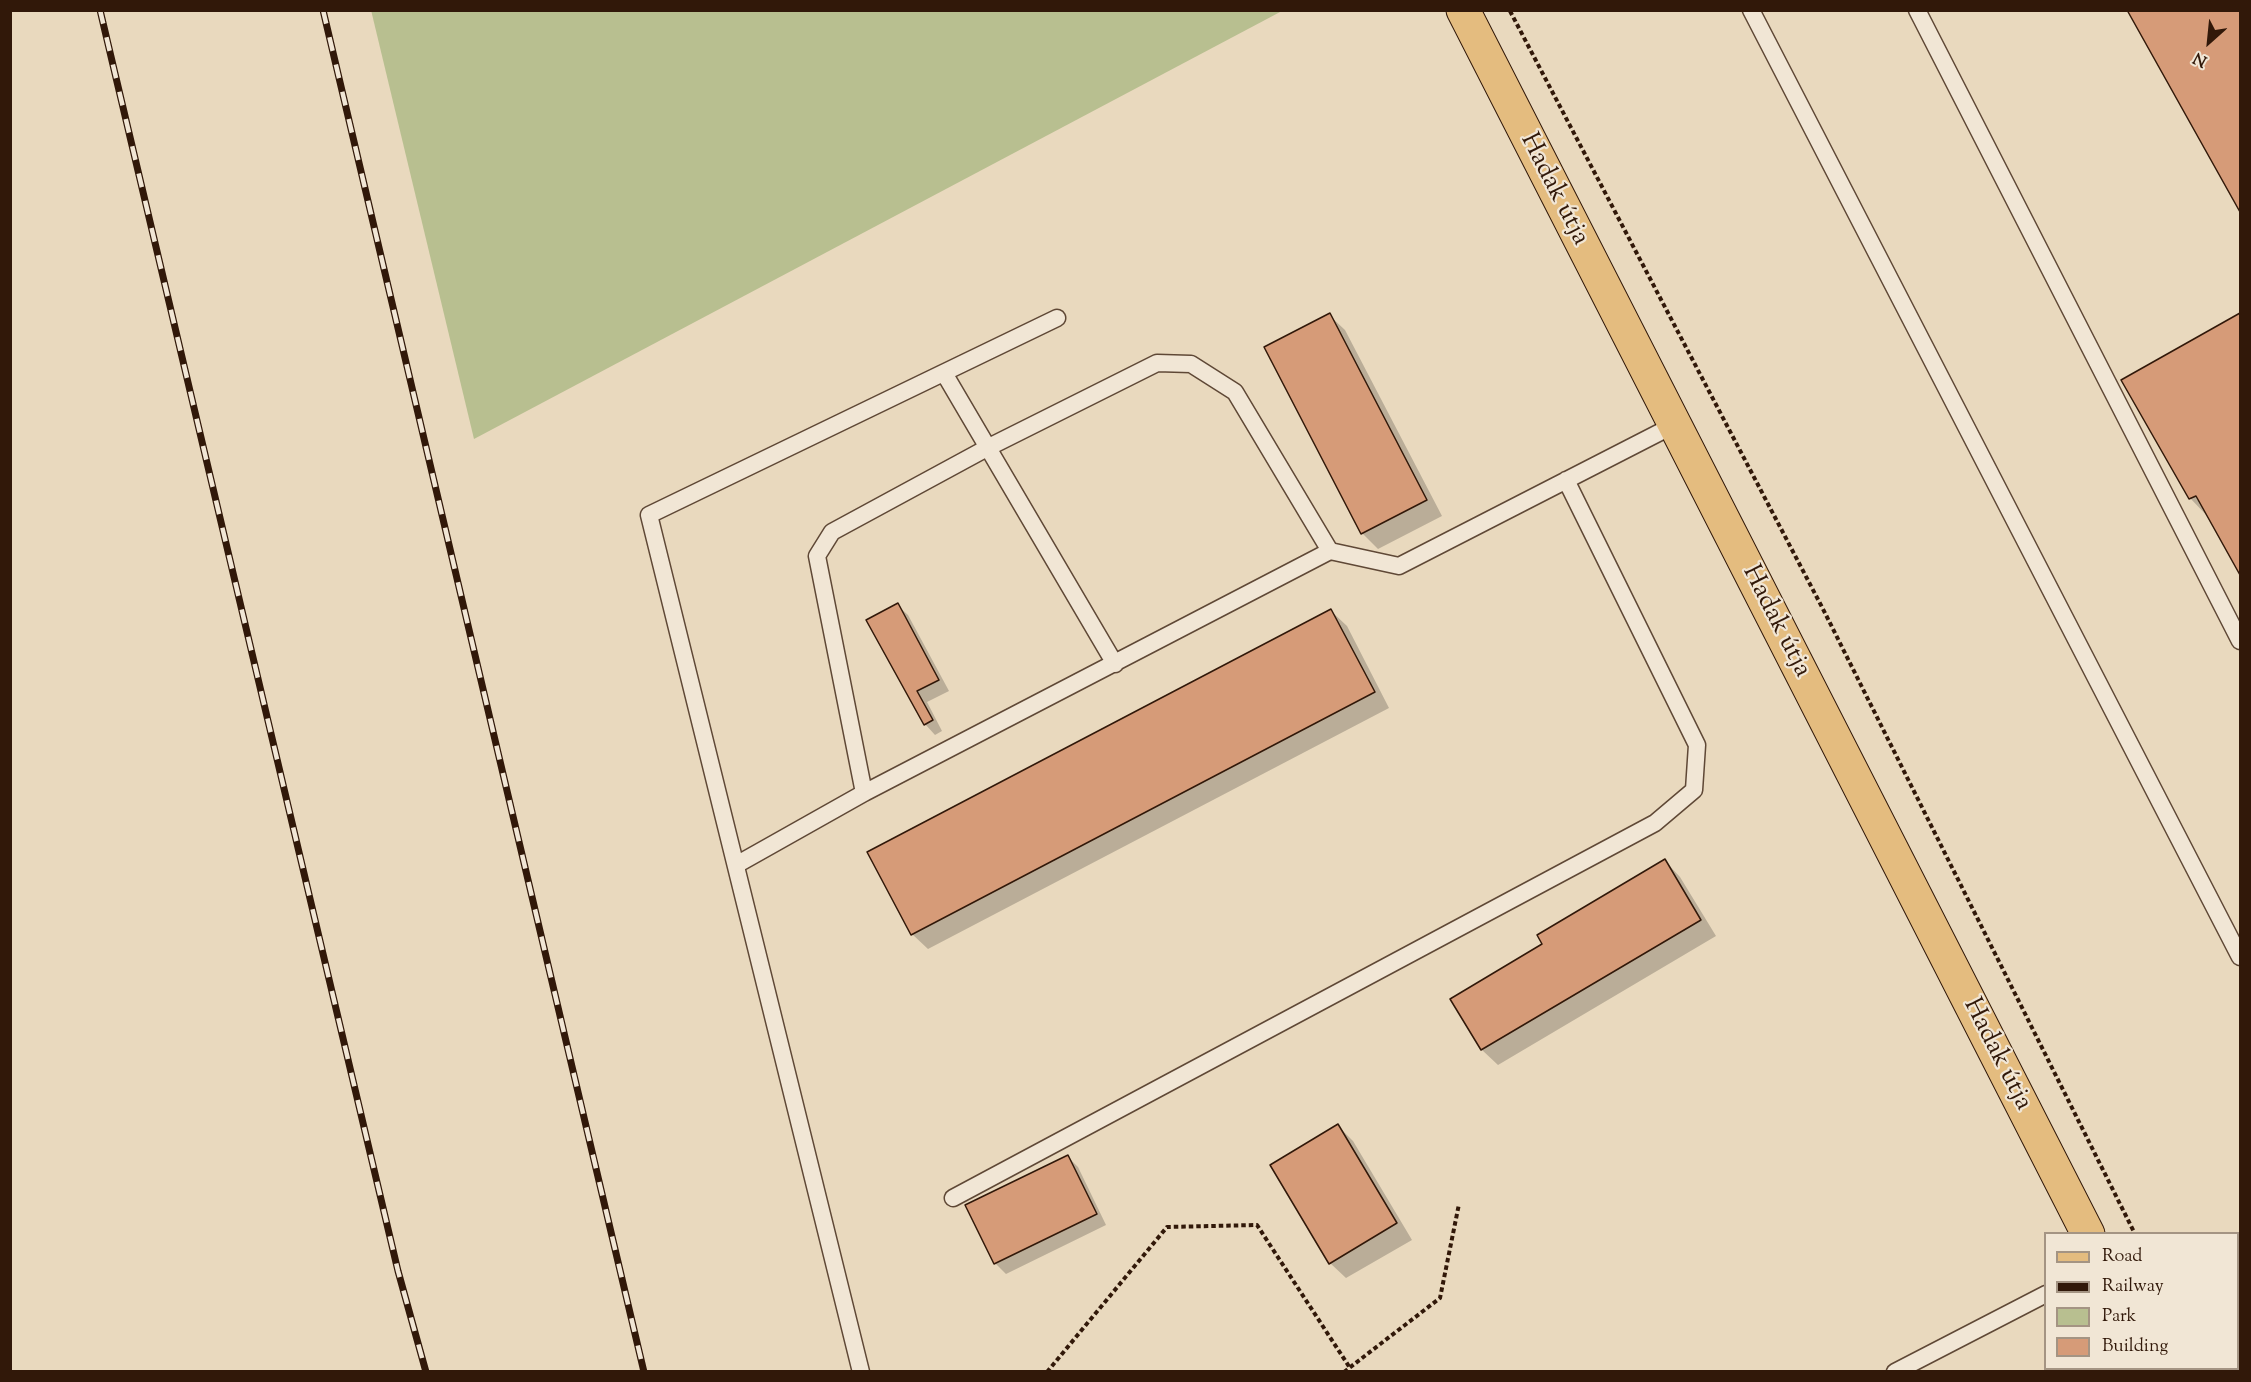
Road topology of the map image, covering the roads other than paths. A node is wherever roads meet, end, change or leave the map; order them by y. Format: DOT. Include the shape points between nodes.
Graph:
graph roads {
  1 [pos="1462,10"];
  2 [pos="1751,10"];
  3 [pos="1917,10"];
  4 [pos="1057,318"];
  5 [pos="944,373"];
  6 [pos="1674,425"];
  7 [pos="987,448"];
  8 [pos="1566,480"];
  9 [pos="1330,551"];
  10 [pos="2241,641"];
  11 [pos="1114,664"];
  12 [pos="864,793"];
  13 [pos="736,866"];
  14 [pos="2241,957"];
  15 [pos="953,1198"];
  16 [pos="2087,1232"];
  17 [pos="2044,1295"];
  18 [pos="861,1371"];
  19 [pos="1894,1371"];
  1 -- 6 [label="main road, Hadak útja"];
  2 -- 14 [label="lane"];
  3 -- 10 [label="lane"];
  4 -- 5 [label="lane"];
  5 -- 7 [label="lane"];
  5 -- 13 [label="lane" via="649,515"];
  6 -- 8 [label="lane"];
  6 -- 16 [label="main road, Hadak útja"];
  7 -- 9 [label="lane" via="1157,363 1191,364 1235,392"];
  7 -- 11 [label="lane"];
  7 -- 12 [label="lane" via="832,532 817,556"];
  8 -- 9 [label="lane" via="1399,566"];
  8 -- 15 [label="lane" via="1697,745 1694,790 1645,829"];
  9 -- 11 [label="lane"];
  11 -- 12 [label="lane"];
  12 -- 13 [label="lane"];
  13 -- 18 [label="lane"];
  17 -- 19 [label="lane"];
}
